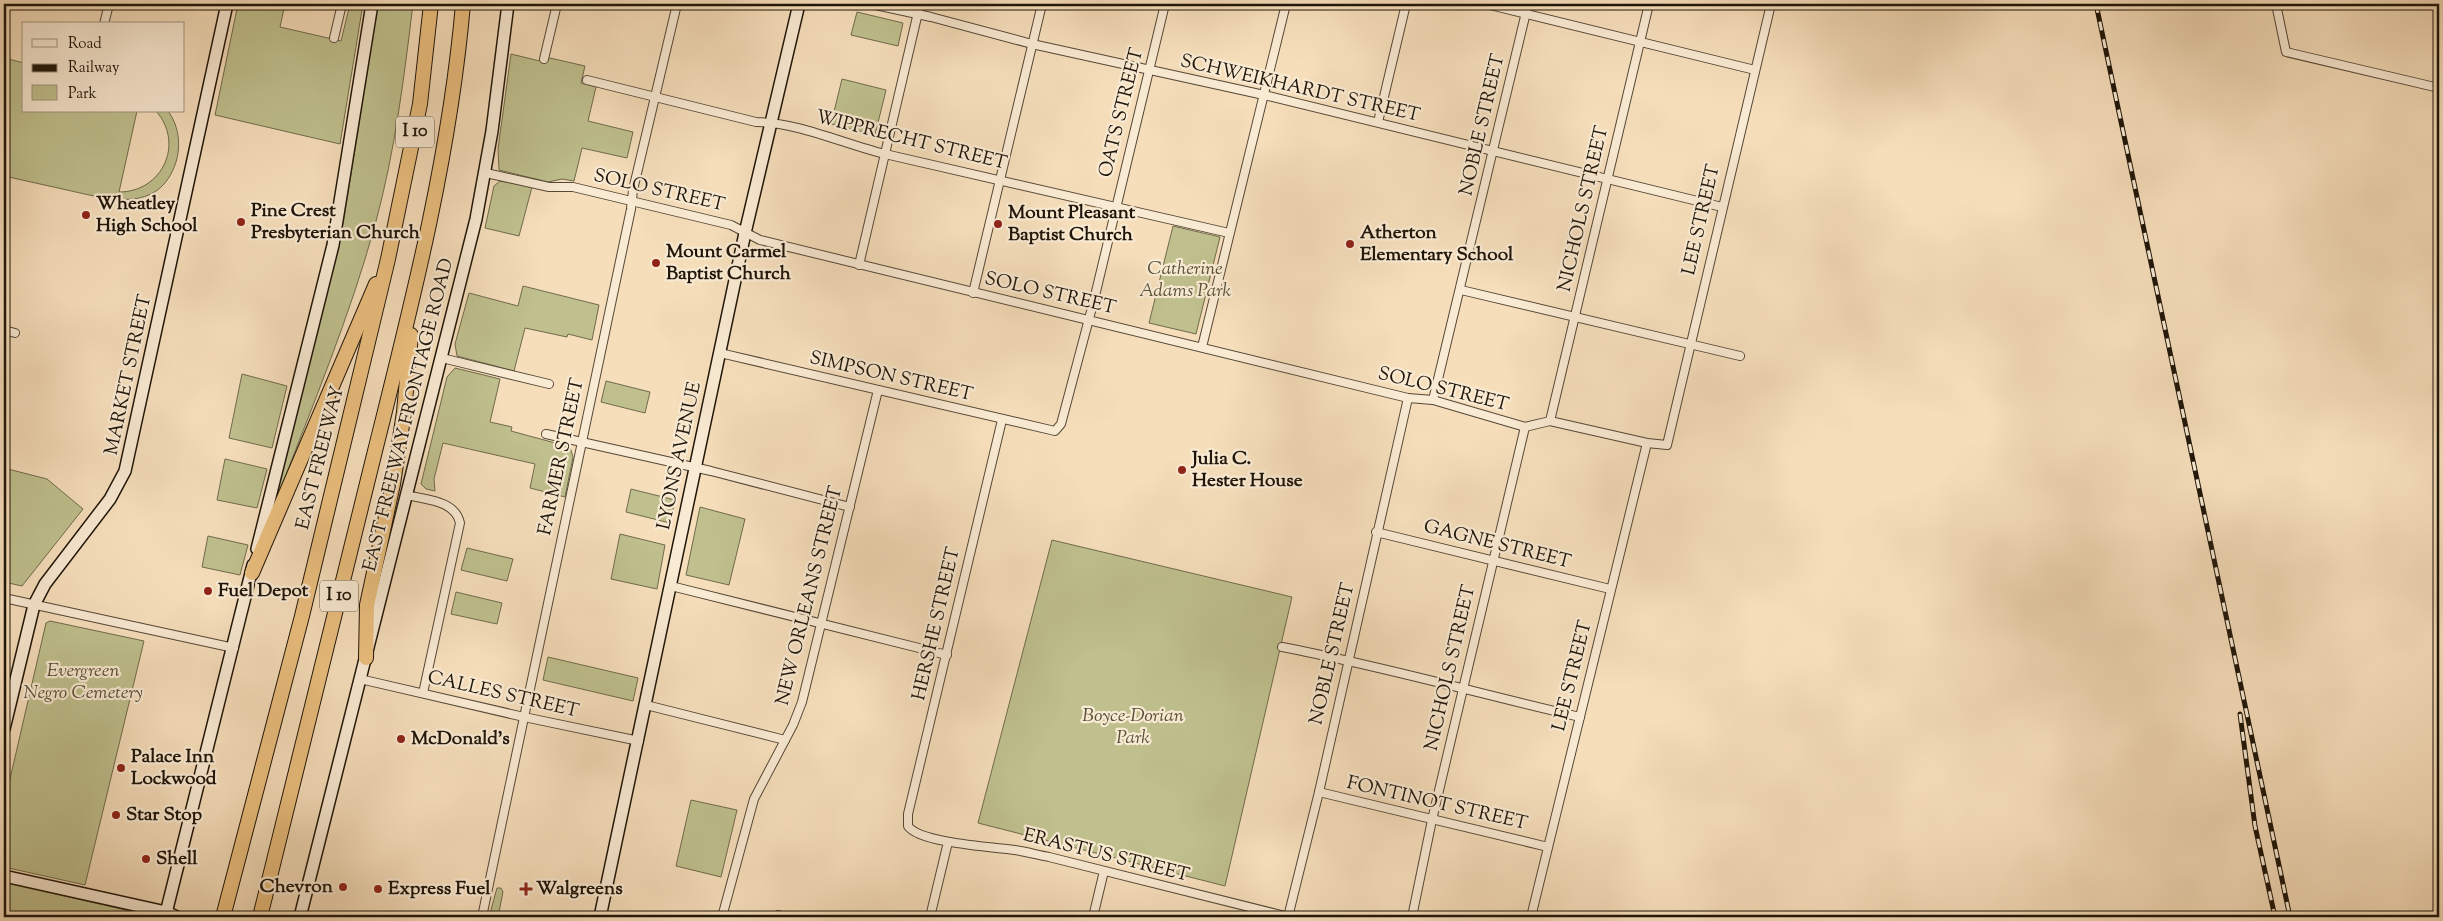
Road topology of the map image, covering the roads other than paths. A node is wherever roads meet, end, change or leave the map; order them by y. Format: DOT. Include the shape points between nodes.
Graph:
graph roads {
  1 [pos="109,4"];
  2 [pos="227,4"];
  3 [pos="342,4"];
  4 [pos="372,4"];
  5 [pos="431,4"];
  6 [pos="463,4"];
  7 [pos="508,4"];
  8 [pos="557,4"];
  9 [pos="677,4"];
  10 [pos="799,4"];
  11 [pos="871,4"];
  12 [pos="920,4"];
  13 [pos="1042,4"];
  14 [pos="1166,4"];
  15 [pos="1286,4"];
  16 [pos="1406,4"];
  17 [pos="1486,4"];
  18 [pos="1528,4"];
  19 [pos="1649,4"];
  20 [pos="1771,4"];
  21 [pos="2276,4"];
  22 [pos="918,14"];
  23 [pos="1526,14"];
  24 [pos="104,22"];
  25 [pos="334,38"];
  26 [pos="1640,43"];
  27 [pos="1032,44"];
  28 [pos="544,59"];
  29 [pos="1755,70"];
  30 [pos="1149,71"];
  31 [pos="587,80"];
  32 [pos="2439,88"];
  33 [pos="1264,95"];
  34 [pos="655,96"];
  35 [pos="770,122"];
  36 [pos="1378,122"];
  37 [pos="1493,151"];
  38 [pos="885,154"];
  39 [pos="486,173"];
  40 [pos="1001,180"];
  41 [pos="1608,180"];
  42 [pos="632,201"];
  43 [pos="1116,206"];
  44 [pos="1722,207"];
  45 [pos="745,233"];
  46 [pos="1229,233"];
  47 [pos="388,259"];
  48 [pos="859,265"];
  49 [pos="419,275"];
  50 [pos="1461,290"];
  51 [pos="973,293"];
  52 [pos="1576,317"];
  53 [pos="1089,320"];
  54 [pos="4,330"];
  55 [pos="15,333"];
  56 [pos="1690,343"];
  57 [pos="1202,347"];
  58 [pos="720,353"];
  59 [pos="1740,356"];
  60 [pos="442,358"];
  61 [pos="549,384"];
  62 [pos="878,390"];
  63 [pos="1408,398"];
  64 [pos="1433,400"];
  65 [pos="1002,420"];
  66 [pos="1550,421"];
  67 [pos="1525,428"];
  68 [pos="1055,432"];
  69 [pos="546,434"];
  70 [pos="582,442"];
  71 [pos="1647,443"];
  72 [pos="1667,445"];
  73 [pos="695,468"];
  74 [pos="406,495"];
  75 [pos="850,507"];
  76 [pos="1376,532"];
  77 [pos="1494,562"];
  78 [pos="252,573"];
  79 [pos="671,586"];
  80 [pos="1610,589"];
  81 [pos="4,598"];
  82 [pos="34,605"];
  83 [pos="821,623"];
  84 [pos="1282,647"];
  85 [pos="234,648"];
  86 [pos="947,655"];
  87 [pos="366,658"];
  88 [pos="1349,660"];
  89 [pos="360,679"];
  90 [pos="1462,690"];
  91 [pos="422,693"];
  92 [pos="646,705"];
  93 [pos="1580,717"];
  94 [pos="524,718"];
  95 [pos="4,729"];
  96 [pos="785,740"];
  97 [pos="638,741"];
  98 [pos="1319,792"];
  99 [pos="1432,820"];
  100 [pos="915,833"];
  101 [pos="948,842"];
  102 [pos="1548,847"];
  103 [pos="1104,871"];
  104 [pos="4,876"];
  105 [pos="1261,914"];
  106 [pos="169,915"];
  107 [pos="223,917"];
  108 [pos="260,917"];
  109 [pos="300,917"];
  110 [pos="482,917"];
  111 [pos="600,917"];
  112 [pos="722,917"];
  113 [pos="930,917"];
  114 [pos="1093,917"];
  115 [pos="1288,917"];
  116 [pos="1412,917"];
  117 [pos="1531,917"];
  1 -- 24 [label="street"];
  2 -- 82 [label="main road, MARKET STREET" via="125,471 110,499 45,584"];
  3 -- 25 [label="street"];
  4 -- 78 [label="main road" via="333,245"];
  5 -- 47 [label="highway, EAST FREEWAY / I 10" via="420,104"];
  6 -- 49 [label="highway, I 10" via="445,149"];
  7 -- 39 [label="main road, EAST FREEWAY FRONTAGE ROAD"];
  8 -- 28 [label="street"];
  9 -- 34 [label="street, FARMER STREET"];
  10 -- 35 [label="main road, LYONS AVENUE"];
  11 -- 22 [label="street, SCHWEIKHARDT STREET"];
  12 -- 22 [label="street"];
  13 -- 27 [label="street"];
  14 -- 30 [label="street, OATS STREET"];
  15 -- 33 [label="street"];
  16 -- 36 [label="street"];
  17 -- 23 [label="street"];
  18 -- 23 [label="street, NOBLE STREET"];
  19 -- 26 [label="street, NICHOLS STREET"];
  20 -- 29 [label="street, LEE STREET"];
  21 -- 32 [label="street" via="2286,52"];
  22 -- 27 [label="street, SCHWEIKHARDT STREET"];
  22 -- 38 [label="street"];
  23 -- 26 [label="street"];
  23 -- 37 [label="street, NOBLE STREET"];
  26 -- 29 [label="street"];
  26 -- 41 [label="street, NICHOLS STREET"];
  27 -- 30 [label="street, SCHWEIKHARDT STREET"];
  27 -- 40 [label="street"];
  29 -- 44 [label="street, LEE STREET"];
  30 -- 33 [label="street, SCHWEIKHARDT STREET"];
  30 -- 43 [label="street, OATS STREET"];
  31 -- 34 [label="street, WIPPRECHT STREET"];
  33 -- 36 [label="street, SCHWEIKHARDT STREET"];
  33 -- 46 [label="street"];
  34 -- 35 [label="street, WIPPRECHT STREET" via="756,122"];
  34 -- 42 [label="street, FARMER STREET"];
  35 -- 38 [label="street, WIPPRECHT STREET"];
  35 -- 45 [label="main road, LYONS AVENUE"];
  36 -- 37 [label="street, SCHWEIKHARDT STREET"];
  37 -- 41 [label="street, SCHWEIKHARDT STREET"];
  37 -- 50 [label="street, NOBLE STREET"];
  38 -- 40 [label="street, WIPPRECHT STREET"];
  38 -- 48 [label="street"];
  39 -- 42 [label="street, SOLO STREET" via="550,187 573,187"];
  39 -- 60 [label="main road, EAST FREEWAY FRONTAGE ROAD"];
  40 -- 43 [label="street, WIPPRECHT STREET"];
  40 -- 51 [label="street"];
  41 -- 44 [label="street, SCHWEIKHARDT STREET"];
  41 -- 52 [label="street, NICHOLS STREET"];
  42 -- 45 [label="street, SOLO STREET" via="731,225"];
  42 -- 70 [label="street, FARMER STREET"];
  43 -- 46 [label="street, WIPPRECHT STREET"];
  43 -- 53 [label="street, OATS STREET"];
  44 -- 56 [label="street, LEE STREET"];
  45 -- 48 [label="street, SOLO STREET" via="760,240"];
  45 -- 58 [label="main road, LYONS AVENUE"];
  46 -- 57 [label="street"];
  47 -- 78 [label="highway" via="356,326"];
  47 -- 107 [label="highway, EAST FREEWAY / I 10" via="302,616"];
  48 -- 51 [label="street, SOLO STREET"];
  49 -- 87 [label="highway" via="393,484 366,606"];
  49 -- 108 [label="highway, I 10"];
  50 -- 52 [label="street"];
  50 -- 64 [label="street, NOBLE STREET"];
  51 -- 53 [label="street, SOLO STREET"];
  52 -- 56 [label="street"];
  52 -- 66 [label="street, NICHOLS STREET"];
  53 -- 57 [label="street, SOLO STREET"];
  53 -- 68 [label="street, OATS STREET" via="1061,424"];
  54 -- 55 [label="street"];
  56 -- 59 [label="street"];
  56 -- 72 [label="street, LEE STREET"];
  57 -- 63 [label="street, SOLO STREET"];
  58 -- 62 [label="street, SIMPSON STREET"];
  58 -- 73 [label="main road, LYONS AVENUE"];
  60 -- 61 [label="street"];
  60 -- 74 [label="main road, EAST FREEWAY FRONTAGE ROAD"];
  62 -- 65 [label="street, SIMPSON STREET"];
  62 -- 75 [label="street, NEW ORLEANS STREET"];
  63 -- 64 [label="street, SOLO STREET"];
  63 -- 76 [label="street, NOBLE STREET"];
  64 -- 67 [label="street, SOLO STREET"];
  65 -- 68 [label="street, SIMPSON STREET"];
  65 -- 86 [label="street, HERSHE STREET"];
  66 -- 67 [label="street, SOLO STREET"];
  66 -- 71 [label="street, SOLO STREET"];
  67 -- 77 [label="street, NICHOLS STREET"];
  69 -- 70 [label="street"];
  70 -- 73 [label="street"];
  70 -- 94 [label="street, FARMER STREET"];
  71 -- 72 [label="street, SOLO STREET"];
  71 -- 80 [label="street, LEE STREET"];
  73 -- 75 [label="street"];
  73 -- 79 [label="main road, LYONS AVENUE"];
  74 -- 87 [label="main road, EAST FREEWAY FRONTAGE ROAD"];
  74 -- 91 [label="street" via="452,507 458,513 460,523"];
  75 -- 83 [label="street, NEW ORLEANS STREET"];
  76 -- 77 [label="street, GAGNE STREET"];
  76 -- 88 [label="street, NOBLE STREET"];
  77 -- 80 [label="street, GAGNE STREET"];
  77 -- 90 [label="street, NICHOLS STREET"];
  78 -- 85 [label="main road"];
  79 -- 83 [label="street"];
  79 -- 92 [label="main road, LYONS AVENUE"];
  80 -- 93 [label="street, LEE STREET"];
  81 -- 82 [label="street"];
  82 -- 85 [label="street"];
  82 -- 95 [label="main road, MARKET STREET"];
  83 -- 86 [label="street"];
  83 -- 96 [label="street, NEW ORLEANS STREET" via="802,702"];
  84 -- 88 [label="street"];
  85 -- 106 [label="main road"];
  86 -- 100 [label="street, HERSHE STREET" via="908,814 908,826"];
  87 -- 89 [label="main road, EAST FREEWAY FRONTAGE ROAD"];
  88 -- 90 [label="street"];
  88 -- 98 [label="street, NOBLE STREET"];
  89 -- 91 [label="street, CALLES STREET"];
  89 -- 109 [label="main road, EAST FREEWAY FRONTAGE ROAD"];
  90 -- 93 [label="street"];
  90 -- 99 [label="street, NICHOLS STREET"];
  91 -- 94 [label="street, CALLES STREET"];
  92 -- 96 [label="street"];
  92 -- 97 [label="main road, LYONS AVENUE"];
  93 -- 102 [label="street, LEE STREET"];
  94 -- 97 [label="street, CALLES STREET"];
  94 -- 110 [label="street, FARMER STREET"];
  96 -- 112 [label="street, NEW ORLEANS STREET" via="754,799"];
  97 -- 111 [label="main road, LYONS AVENUE"];
  98 -- 99 [label="street, FONTINOT STREET"];
  98 -- 115 [label="street, NOBLE STREET"];
  99 -- 102 [label="street, FONTINOT STREET"];
  99 -- 116 [label="street, NICHOLS STREET"];
  100 -- 101 [label="street, ERASTUS STREET"];
  101 -- 103 [label="street, ERASTUS STREET" via="1018,850"];
  101 -- 113 [label="street"];
  102 -- 117 [label="street, LEE STREET"];
  103 -- 105 [label="street, ERASTUS STREET"];
  103 -- 114 [label="street"];
  104 -- 106 [label="main road"];
  105 -- 115 [label="street, ERASTUS STREET"];
}
